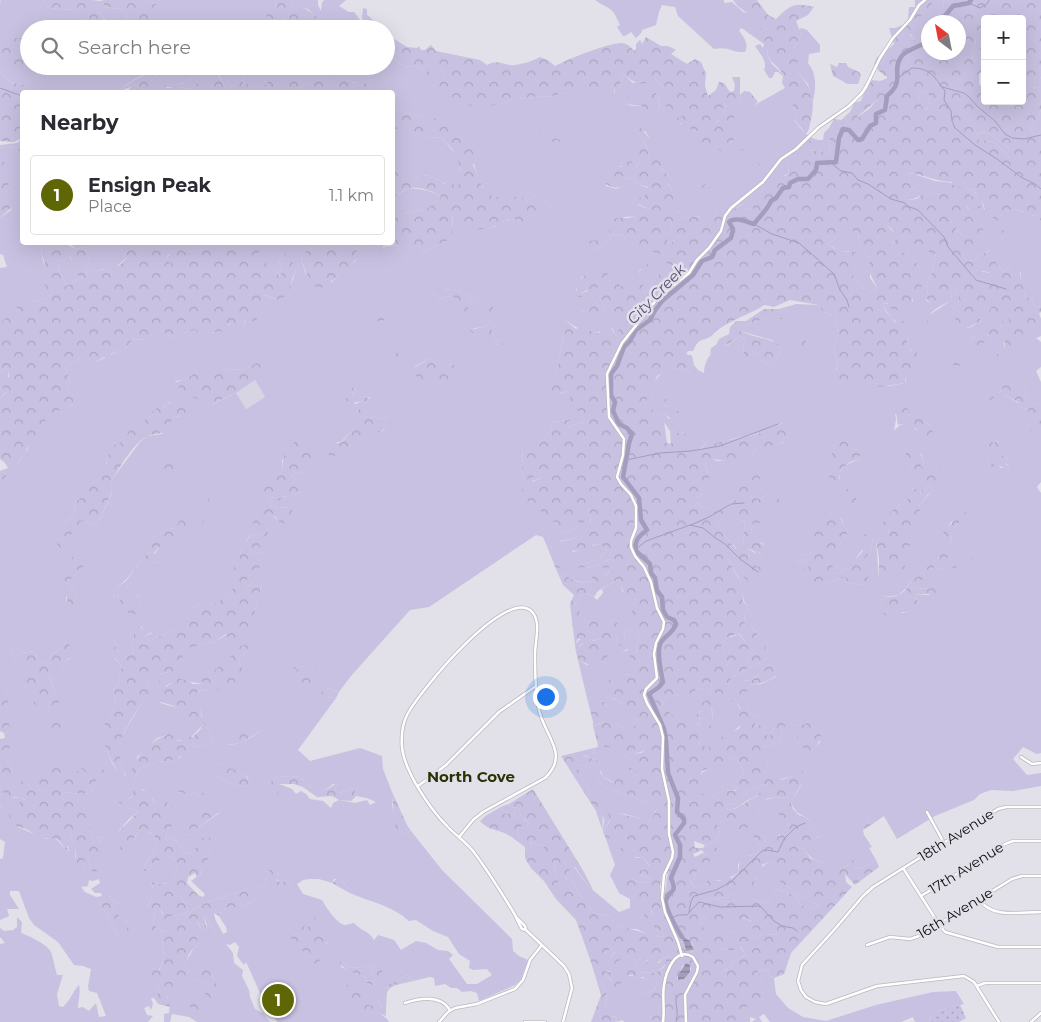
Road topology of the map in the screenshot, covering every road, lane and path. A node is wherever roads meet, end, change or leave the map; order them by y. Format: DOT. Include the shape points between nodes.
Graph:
graph roads {
  1 [pos="925,0"];
  2 [pos="536,686"];
  3 [pos="1021,757"];
  4 [pos="1041,763"];
  5 [pos="418,786"];
  6 [pos="1041,806"];
  7 [pos="927,812"];
  8 [pos="459,837"];
  9 [pos="1041,841"];
  10 [pos="944,843"];
  11 [pos="903,868"];
  12 [pos="1041,876"];
  13 [pos="921,896"];
  14 [pos="979,899"];
  15 [pos="1041,912"];
  16 [pos="938,924"];
  17 [pos="542,945"];
  18 [pos="867,945"];
  19 [pos="1041,947"];
  20 [pos="681,955"];
  21 [pos="1041,984"];
  22 [pos="977,986"];
  23 [pos="405,1003"];
  24 [pos="450,1010"];
  25 [pos="1041,1012"];
  26 [pos="439,1022"];
  27 [pos="526,1022"];
  28 [pos="545,1022"];
  29 [pos="562,1022"];
  30 [pos="663,1022"];
  31 [pos="686,1022"];
  32 [pos="999,1022"];
  33 [pos="1030,1022"];
  1 -- 20 [label="street" via="892,38 862,93 781,159 763,182 731,208 709,248 689,273 661,295 629,332 608,370 608,414 624,439 617,477 636,506 636,528 631,547 644,567 664,622 654,651 657,678 644,695 663,737 662,769 669,801 673,855 664,875 662,898"];
  2 -- 5 [label="street" via="498,712 446,765"];
  2 -- 5 [label="street" via="537,621 527,608 518,607 481,630 416,699 406,717 401,737 405,759"];
  2 -- 8 [label="street" via="540,716 556,748 554,766 545,778 482,812"];
  3 -- 4 [label="street" via="1032,764"];
  5 -- 8 [label="street" via="437,816"];
  6 -- 10 [label="street, 18th Avenue" via="1001,808"];
  7 -- 10 [label="street"];
  8 -- 17 [label="street" via="475,854 518,924"];
  9 -- 13 [label="street, 17th Avenue" via="1005,844"];
  10 -- 11 [label="street, 18th Avenue"];
  11 -- 13 [label="street"];
  11 -- 22 [label="street, 18th Avenue" via="866,893 802,965 798,975 806,997 817,1003 831,1003 877,986 956,976 970,978"];
  12 -- 14 [label="street, 16th Avenue" via="1015,877"];
  13 -- 16 [label="street"];
  14 -- 15 [label="street" via="994,912"];
  14 -- 16 [label="street, 16th Avenue"];
  16 -- 18 [label="street, 16th Avenue" via="916,938 887,937"];
  16 -- 19 [label="street" via="947,933 995,946"];
  17 -- 24 [label="street" via="515,989 477,1004"];
  17 -- 29 [label="street" via="564,966 571,978 571,992"];
  20 -- 30 [label="street" via="672,962 665,981"];
  20 -- 31 [label="street" via="691,955 698,966 684,995"];
  21 -- 22 [label="street" via="985,983"];
  22 -- 32 [label="street"];
  23 -- 24 [label="street" via="432,999 444,1003"];
  24 -- 26 [label="street"];
  25 -- 33 [label="street"];
  27 -- 28 [label="street"];
}
